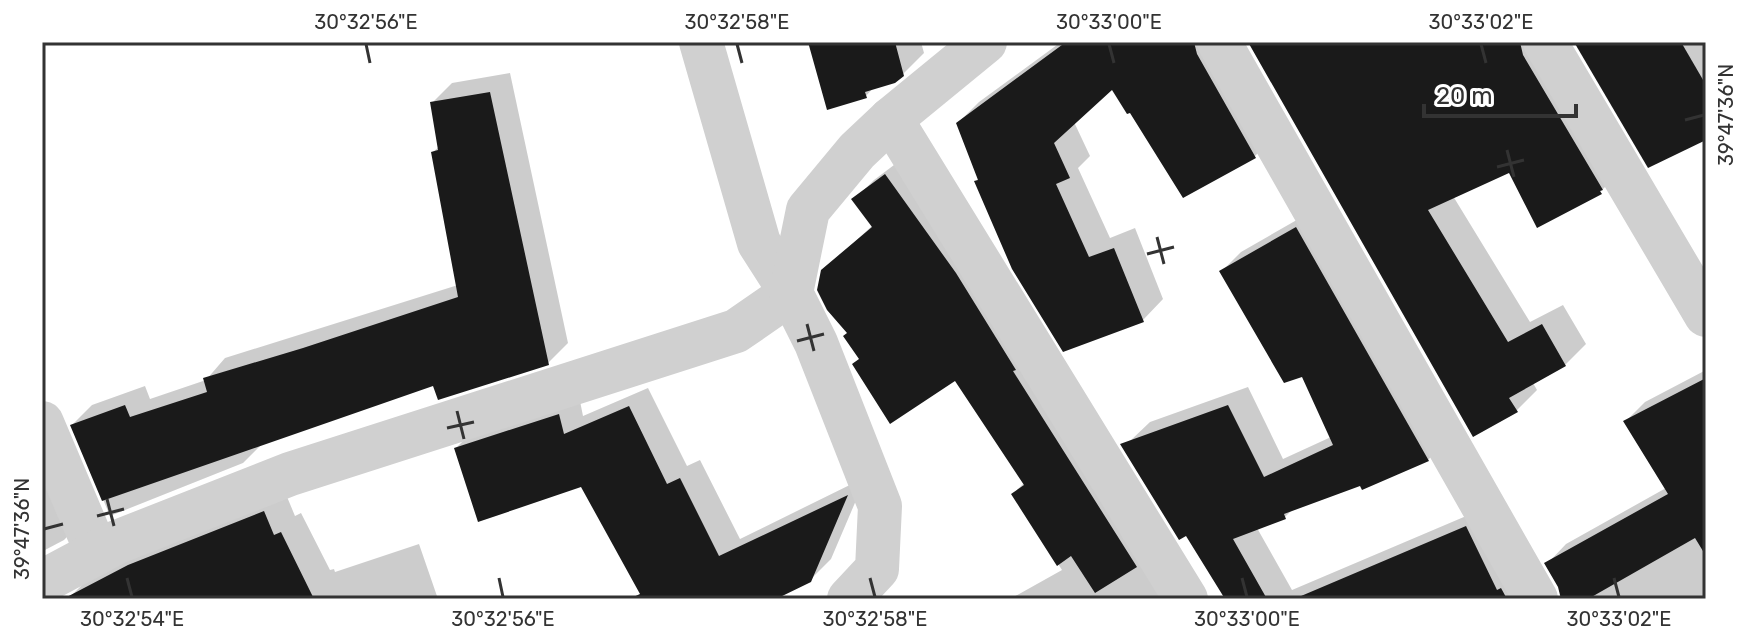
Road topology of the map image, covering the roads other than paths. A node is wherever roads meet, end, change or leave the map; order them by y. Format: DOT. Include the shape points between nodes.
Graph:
graph roads {
  1 [pos="701,42"];
  2 [pos="985,42"];
  3 [pos="1219,42"];
  4 [pos="1545,42"];
  5 [pos="891,119"];
  6 [pos="791,293"];
  7 [pos="1706,315"];
  8 [pos="42,423"];
  9 [pos="97,553"];
  10 [pos="42,582"];
  11 [pos="873,589"];
  12 [pos="1186,599"];
  13 [pos="1536,599"];
  1 -- 6 [label="street" via="759,243"];
  2 -- 5 [label="street"];
  3 -- 13 [label="street"];
  4 -- 7 [label="street"];
  5 -- 6 [label="street" via="808,210"];
  5 -- 12 [label="street"];
  6 -- 9 [label="street" via="736,331 290,474"];
  6 -- 11 [label="street" via="880,506"];
  8 -- 9 [label="street"];
  9 -- 10 [label="street"];
}
